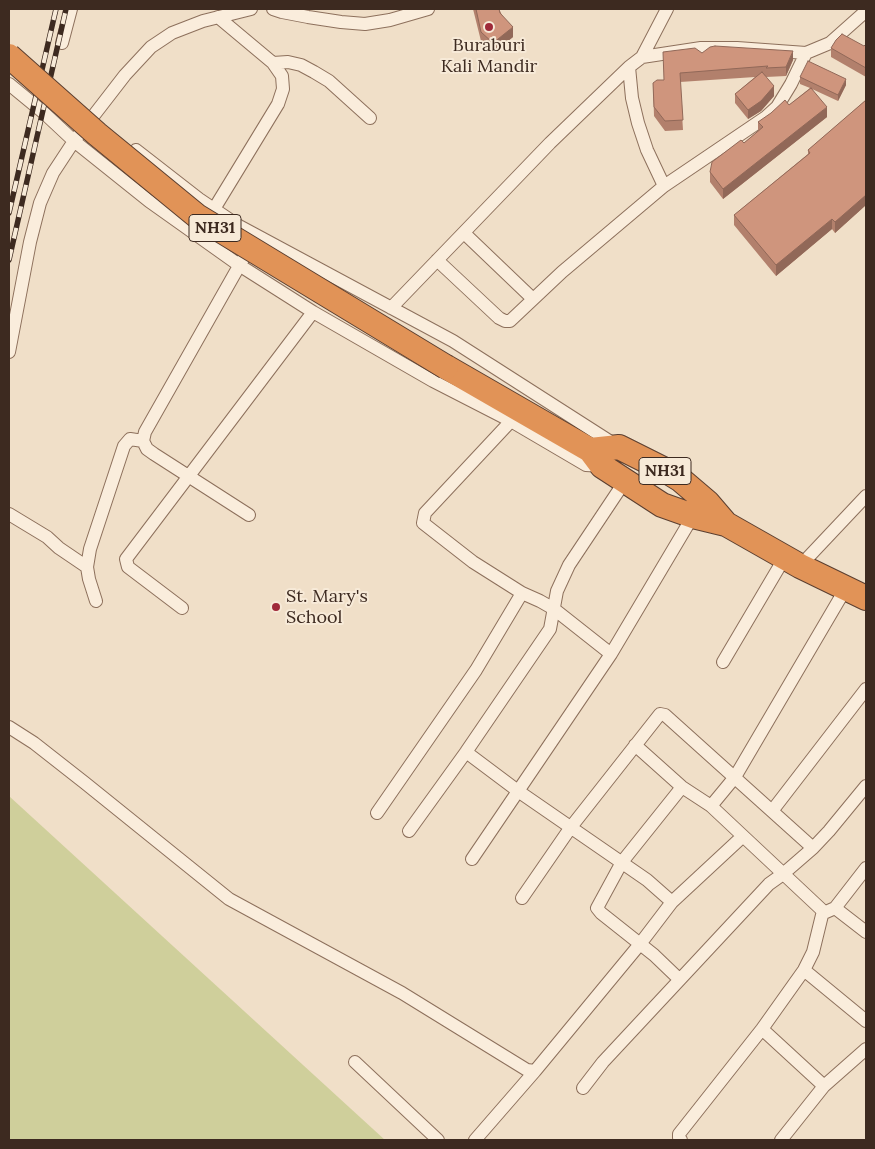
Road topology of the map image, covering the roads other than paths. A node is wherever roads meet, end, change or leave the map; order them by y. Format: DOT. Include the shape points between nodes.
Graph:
graph roads {
  1 [pos="71,9"];
  2 [pos="252,9"];
  3 [pos="273,9"];
  4 [pos="428,9"];
  5 [pos="667,9"];
  6 [pos="866,11"];
  7 [pos="218,17"];
  8 [pos="62,43"];
  9 [pos="806,53"];
  10 [pos="9,56"];
  11 [pos="642,57"];
  12 [pos="273,63"];
  13 [pos="629,67"];
  14 [pos="9,84"];
  15 [pos="370,118"];
  16 [pos="74,141"];
  17 [pos="136,150"];
  18 [pos="664,186"];
  19 [pos="214,209"];
  20 [pos="464,233"];
  21 [pos="259,236"];
  22 [pos="437,260"];
  23 [pos="239,265"];
  24 [pos="533,298"];
  25 [pos="391,308"];
  26 [pos="313,312"];
  27 [pos="9,352"];
  28 [pos="511,421"];
  29 [pos="144,442"];
  30 [pos="619,447"];
  31 [pos="596,458"];
  32 [pos="663,469"];
  33 [pos="188,476"];
  34 [pos="625,481"];
  35 [pos="648,496"];
  36 [pos="866,496"];
  37 [pos="9,514"];
  38 [pos="249,514"];
  39 [pos="693,516"];
  40 [pos="726,524"];
  41 [pos="793,561"];
  42 [pos="87,567"];
  43 [pos="522,593"];
  44 [pos="856,593"];
  45 [pos="96,601"];
  46 [pos="182,608"];
  47 [pos="554,609"];
  48 [pos="612,654"];
  49 [pos="723,662"];
  50 [pos="866,690"];
  51 [pos="9,727"];
  52 [pos="635,745"];
  53 [pos="466,752"];
  54 [pos="735,777"];
  55 [pos="866,786"];
  56 [pos="682,787"];
  57 [pos="518,791"];
  58 [pos="711,806"];
  59 [pos="772,811"];
  60 [pos="377,813"];
  61 [pos="571,827"];
  62 [pos="409,831"];
  63 [pos="742,837"];
  64 [pos="813,848"];
  65 [pos="472,859"];
  66 [pos="622,862"];
  67 [pos="866,868"];
  68 [pos="783,874"];
  69 [pos="522,898"];
  70 [pos="672,902"];
  71 [pos="829,909"];
  72 [pos="866,932"];
  73 [pos="640,944"];
  74 [pos="804,970"];
  75 [pos="679,979"];
  76 [pos="866,1020"];
  77 [pos="762,1029"];
  78 [pos="866,1049"];
  79 [pos="355,1062"];
  80 [pos="535,1072"];
  81 [pos="824,1086"];
  82 [pos="583,1088"];
  83 [pos="438,1140"];
  84 [pos="475,1140"];
  85 [pos="681,1140"];
  86 [pos="781,1140"];
  1 -- 8 [label="street"];
  2 -- 7 [label="street"];
  3 -- 4 [label="street" via="365,24"];
  5 -- 11 [label="street"];
  6 -- 9 [label="street" via="830,43"];
  7 -- 12 [label="street"];
  7 -- 16 [label="street" via="172,33 151,47"];
  9 -- 11 [label="street" via="701,48"];
  9 -- 18 [label="street" via="778,106"];
  10 -- 31 [label="highway, NH31, bridge" via="197,216"];
  11 -- 13 [label="street"];
  12 -- 15 [label="street" via="288,62 314,72 329,81"];
  12 -- 19 [label="street" via="282,76 278,104"];
  13 -- 18 [label="street" via="638,123"];
  13 -- 20 [label="street"];
  14 -- 16 [label="street"];
  16 -- 23 [label="street" via="149,201"];
  16 -- 27 [label="street" via="53,173 40,203"];
  17 -- 19 [label="street"];
  18 -- 24 [label="street"];
  19 -- 21 [label="street"];
  20 -- 22 [label="street"];
  20 -- 24 [label="street"];
  21 -- 23 [label="street"];
  21 -- 25 [label="street"];
  22 -- 24 [label="street" via="505,321 514,318"];
  22 -- 25 [label="street"];
  23 -- 26 [label="street"];
  23 -- 29 [label="street" via="145,432"];
  25 -- 30 [label="street" via="453,341"];
  26 -- 28 [label="street" via="433,381"];
  26 -- 33 [label="street"];
  28 -- 31 [label="street" via="586,465"];
  28 -- 43 [label="street" via="425,513 423,523 473,562"];
  29 -- 33 [label="street" via="147,449"];
  29 -- 42 [label="street" via="130,439 124,446"];
  30 -- 31 [label="highway, NH31"];
  30 -- 32 [label="highway, NH31"];
  31 -- 34 [label="highway, NH31"];
  32 -- 35 [label="highway, NH31" via="650,470 642,481"];
  32 -- 40 [label="highway, NH31" via="708,503"];
  33 -- 38 [label="street"];
  33 -- 46 [label="street" via="126,559 128,567"];
  34 -- 35 [label="highway, NH31"];
  34 -- 47 [label="street" via="569,565 557,591"];
  35 -- 39 [label="highway, NH31" via="662,505"];
  36 -- 41 [label="street"];
  37 -- 42 [label="street"];
  39 -- 40 [label="highway, NH31"];
  39 -- 48 [label="street"];
  40 -- 41 [label="highway, NH31"];
  41 -- 44 [label="highway, NH31"];
  41 -- 49 [label="street"];
  42 -- 45 [label="street"];
  43 -- 47 [label="street"];
  43 -- 60 [label="street" via="476,670"];
  44 -- 54 [label="street"];
  47 -- 48 [label="street"];
  47 -- 53 [label="street" via="550,628"];
  48 -- 57 [label="street"];
  50 -- 59 [label="street"];
  51 -- 80 [label="street" via="34,743 229,899 402,993"];
  52 -- 54 [label="street" via="658,715 664,714"];
  52 -- 56 [label="street"];
  52 -- 61 [label="street"];
  53 -- 57 [label="street"];
  53 -- 62 [label="street"];
  54 -- 58 [label="street"];
  54 -- 59 [label="street"];
  55 -- 64 [label="street"];
  56 -- 58 [label="street"];
  56 -- 66 [label="street"];
  57 -- 61 [label="street"];
  57 -- 65 [label="street"];
  58 -- 63 [label="street"];
  59 -- 64 [label="street"];
  61 -- 66 [label="street"];
  61 -- 69 [label="street"];
  63 -- 68 [label="street"];
  63 -- 70 [label="street"];
  64 -- 68 [label="street"];
  66 -- 70 [label="street"];
  66 -- 73 [label="street" via="597,908"];
  67 -- 71 [label="street"];
  68 -- 71 [label="street"];
  68 -- 75 [label="street" via="769,884"];
  70 -- 73 [label="street"];
  71 -- 72 [label="street"];
  71 -- 74 [label="street"];
  73 -- 75 [label="street"];
  73 -- 80 [label="street"];
  74 -- 76 [label="street"];
  74 -- 77 [label="street"];
  75 -- 82 [label="street"];
  77 -- 81 [label="street"];
  77 -- 85 [label="street" via="679,1134"];
  78 -- 81 [label="street"];
  79 -- 83 [label="street"];
  80 -- 84 [label="street"];
  81 -- 86 [label="street"];
}
